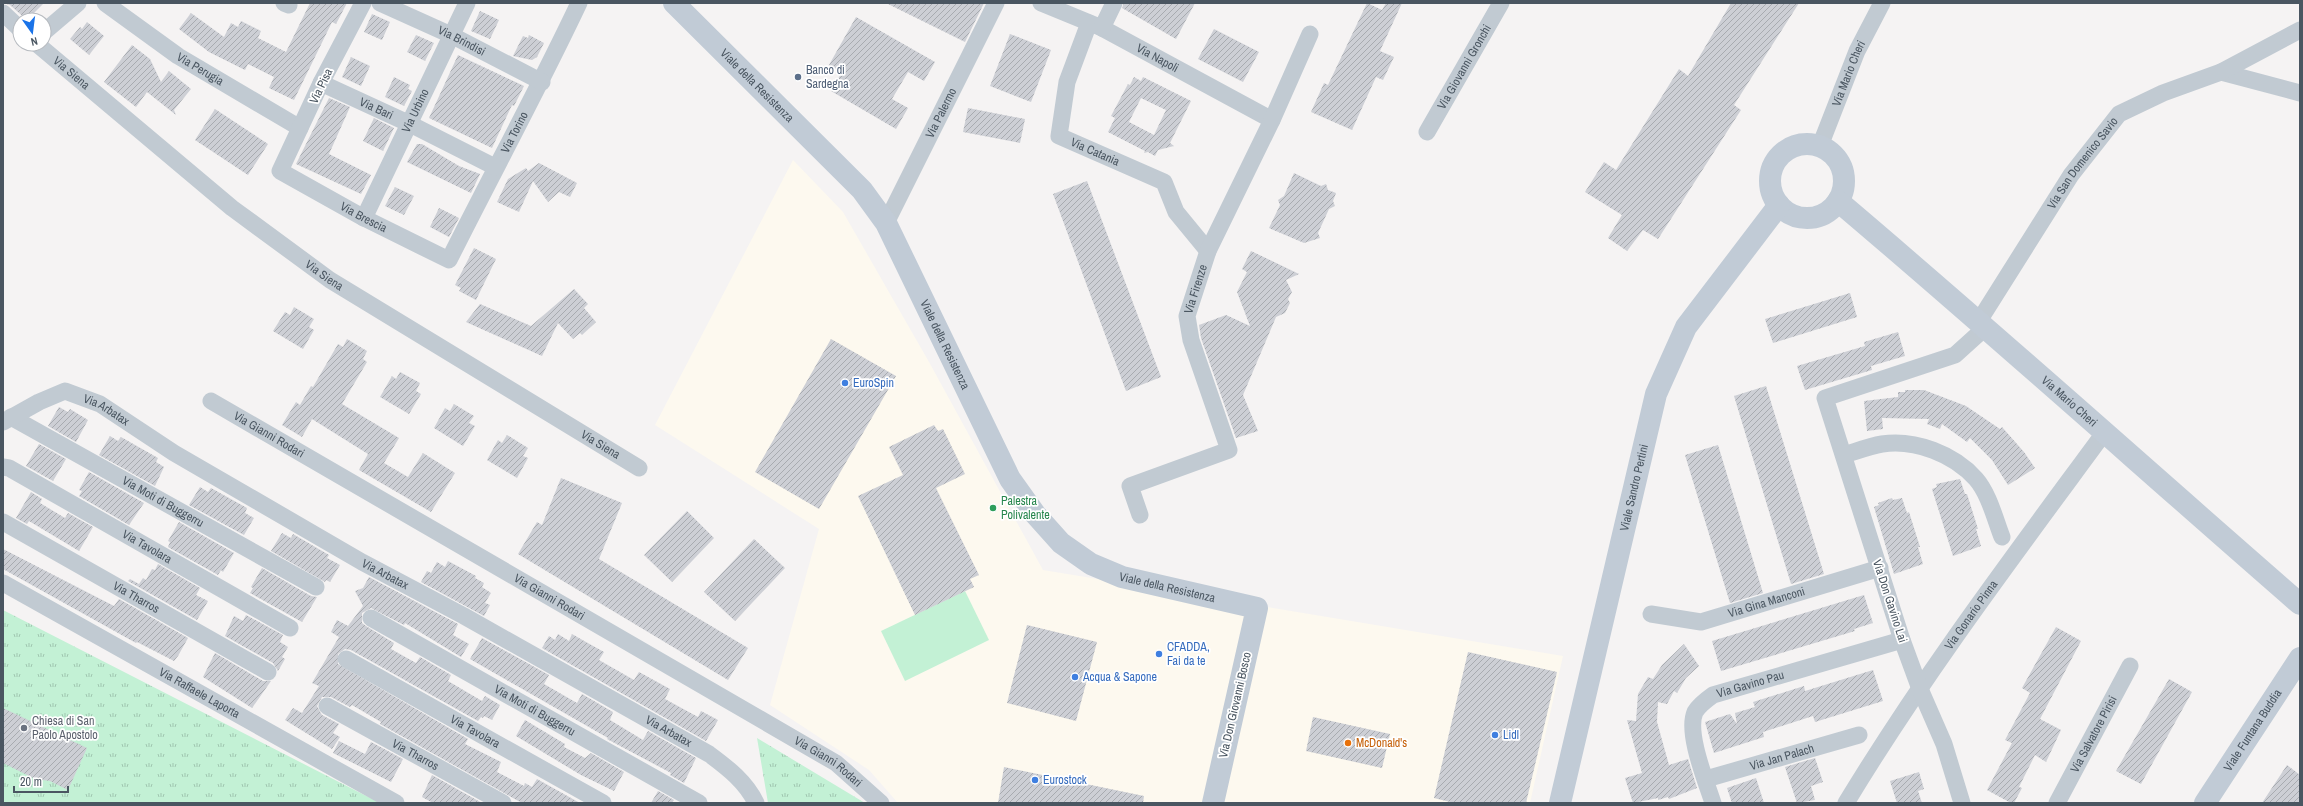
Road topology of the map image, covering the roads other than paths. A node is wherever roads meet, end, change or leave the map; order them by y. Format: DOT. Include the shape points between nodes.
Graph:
graph roads {
  1 [pos="78,3"];
  2 [pos="105,3"];
  3 [pos="364,3"];
  4 [pos="380,3"];
  5 [pos="467,3"];
  6 [pos="579,3"];
  7 [pos="674,3"];
  8 [pos="996,3"];
  9 [pos="1041,3"];
  10 [pos="1114,3"];
  11 [pos="1501,3"];
  12 [pos="1882,3"];
  13 [pos="3,13"];
  14 [pos="12,21"];
  15 [pos="52,25"];
  16 [pos="1095,26"];
  17 [pos="2300,30"];
  18 [pos="1310,34"];
  19 [pos="451,35"];
  20 [pos="47,52"];
  21 [pos="2220,72"];
  22 [pos="542,82"];
  23 [pos="321,84"];
  24 [pos="2300,93"];
  25 [pos="1272,120"];
  26 [pos="410,124"];
  27 [pos="300,128"];
  28 [pos="1427,132"];
  29 [pos="1820,146"];
  30 [pos="495,167"];
  31 [pos="280,171"];
  32 [pos="1838,201"];
  33 [pos="1779,205"];
  34 [pos="364,218"];
  35 [pos="886,223"];
  36 [pos="1208,251"];
  37 [pos="448,260"];
  38 [pos="1983,324"];
  39 [pos="1825,398"];
  40 [pos="212,401"];
  41 [pos="7,419"];
  42 [pos="2104,433"];
  43 [pos="1844,455"];
  44 [pos="3,467"];
  45 [pos="639,468"];
  46 [pos="1140,515"];
  47 [pos="3,522"];
  48 [pos="2002,537"];
  49 [pos="1880,568"];
  50 [pos="3,583"];
  51 [pos="316,587"];
  52 [pos="2300,604"];
  53 [pos="1258,608"];
  54 [pos="1651,614"];
  55 [pos="372,618"];
  56 [pos="290,628"];
  57 [pos="1902,640"];
  58 [pos="2300,658"];
  59 [pos="346,659"];
  60 [pos="2130,666"];
  61 [pos="268,672"];
  62 [pos="1920,689"];
  63 [pos="327,706"];
  64 [pos="1858,734"];
  65 [pos="1706,778"];
  66 [pos="396,803"];
  67 [pos="503,803"];
  68 [pos="603,803"];
  69 [pos="699,803"];
  70 [pos="756,803"];
  71 [pos="881,803"];
  72 [pos="1213,803"];
  73 [pos="1560,803"];
  74 [pos="1713,803"];
  75 [pos="1846,803"];
  76 [pos="1962,803"];
  77 [pos="2057,803"];
  78 [pos="2205,803"];
  1 -- 15 [label="street"];
  2 -- 27 [label="street, Via Perugia" via="178,56"];
  3 -- 23 [label="street, Via Pisa"];
  4 -- 19 [label="street, Via Brindisi"];
  5 -- 19 [label="street, Via Urbino"];
  6 -- 22 [label="street, Via Torino"];
  7 -- 35 [label="street, Viale della Resistenza" via="862,190"];
  8 -- 35 [label="street, Via Palermo"];
  9 -- 16 [label="street, Via Napoli"];
  10 -- 16 [label="street"];
  11 -- 28 [label="street, Via Giovanni Gronchi"];
  12 -- 29 [label="street, Via Mario Cheri" via="1857,50"];
  13 -- 14 [label="street"];
  16 -- 25 [label="street, Via Napoli"];
  16 -- 36 [label="street, Via Catania" via="1067,82 1059,136 1164,182 1176,212"];
  17 -- 21 [label="street, Via San Domenico Savio"];
  18 -- 25 [label="street, Via Firenze"];
  19 -- 22 [label="street, Via Brindisi"];
  19 -- 26 [label="street, Via Urbino"];
  20 -- 45 [label="street, Via Siena" via="232,208 330,280"];
  21 -- 24 [label="street"];
  21 -- 38 [label="street, Via San Domenico Savio" via="2163,93 2119,114 2071,175"];
  22 -- 30 [label="street, Via Torino"];
  23 -- 26 [label="street, Via Bari"];
  23 -- 27 [label="street, Via Pisa"];
  25 -- 36 [label="street, Via Firenze"];
  26 -- 30 [label="street, Via Bari"];
  26 -- 34 [label="street, Via Urbino"];
  27 -- 31 [label="street, Via Pisa"];
  29 -- 32 [label="street" via="1834,155 1842,169 1844,186"];
  29 -- 33 [label="street" via="1796,146 1783,153 1777,160 1772,169 1770,183"];
  30 -- 37 [label="street, Via Torino"];
  31 -- 34 [label="street, Via Brescia"];
  32 -- 33 [label="street" via="1824,214 1814,217 1795,216"];
  32 -- 38 [label="street, Via Mario Cheri"];
  33 -- 73 [label="street, Viale Sandro Pertini" via="1686,327 1656,394"];
  34 -- 37 [label="street, Via Brescia"];
  35 -- 53 [label="street, Viale della Resistenza" via="1010,479 1035,514 1061,543 1091,564 1122,577"];
  36 -- 46 [label="street, Via Firenze" via="1187,316 1191,340 1229,450 1130,486"];
  38 -- 39 [label="street, Via San Domenico Savio" via="1955,355"];
  38 -- 42 [label="street, Via Mario Cheri"];
  39 -- 43 [label="street, Via Don Gavino Lai"];
  40 -- 71 [label="street, Via Gianni Rodari" via="836,763"];
  41 -- 51 [label="street, Via Moti di Buggerru"];
  41 -- 70 [label="street, Via Arbatax" via="65,391 100,404 174,453 355,558 464,616 702,750 734,772"];
  42 -- 52 [label="street, Via Mario Cheri"];
  42 -- 62 [label="street, Via Gonario Pinna" via="2017,549"];
  43 -- 48 [label="street" via="1883,443 1911,445 1938,451 1961,465 1976,480 1987,499"];
  43 -- 49 [label="street, Via Don Gavino Lai"];
  44 -- 56 [label="street, Via Tavolara" via="9,468"];
  47 -- 61 [label="street, Via Tharros"];
  49 -- 54 [label="street, Via Gina Manconi" via="1701,622"];
  49 -- 57 [label="street, Via Don Gavino Lai"];
  50 -- 66 [label="street, Via Raffaele Laporta"];
  53 -- 72 [label="street, Via Don Giovanni Bosco"];
  55 -- 69 [label="street, Via Moti di Buggerru"];
  57 -- 62 [label="street, Via Don Gavino Lai"];
  57 -- 65 [label="street, Via Gavino Pau" via="1713,695 1702,703 1695,713 1693,733"];
  58 -- 78 [label="street, Viale Funtana Buddia"];
  59 -- 68 [label="street, Via Tavolara"];
  60 -- 77 [label="street, Via Salvatore Pirisi"];
  62 -- 75 [label="street, Via Gonario Pinna" via="1887,736"];
  62 -- 76 [label="street, Via Don Gavino Lai" via="1944,744"];
  63 -- 67 [label="street, Via Tharros"];
  64 -- 65 [label="street, Via Jan Palach"];
  65 -- 74 [label="street, Via Gavino Pau"];
}
